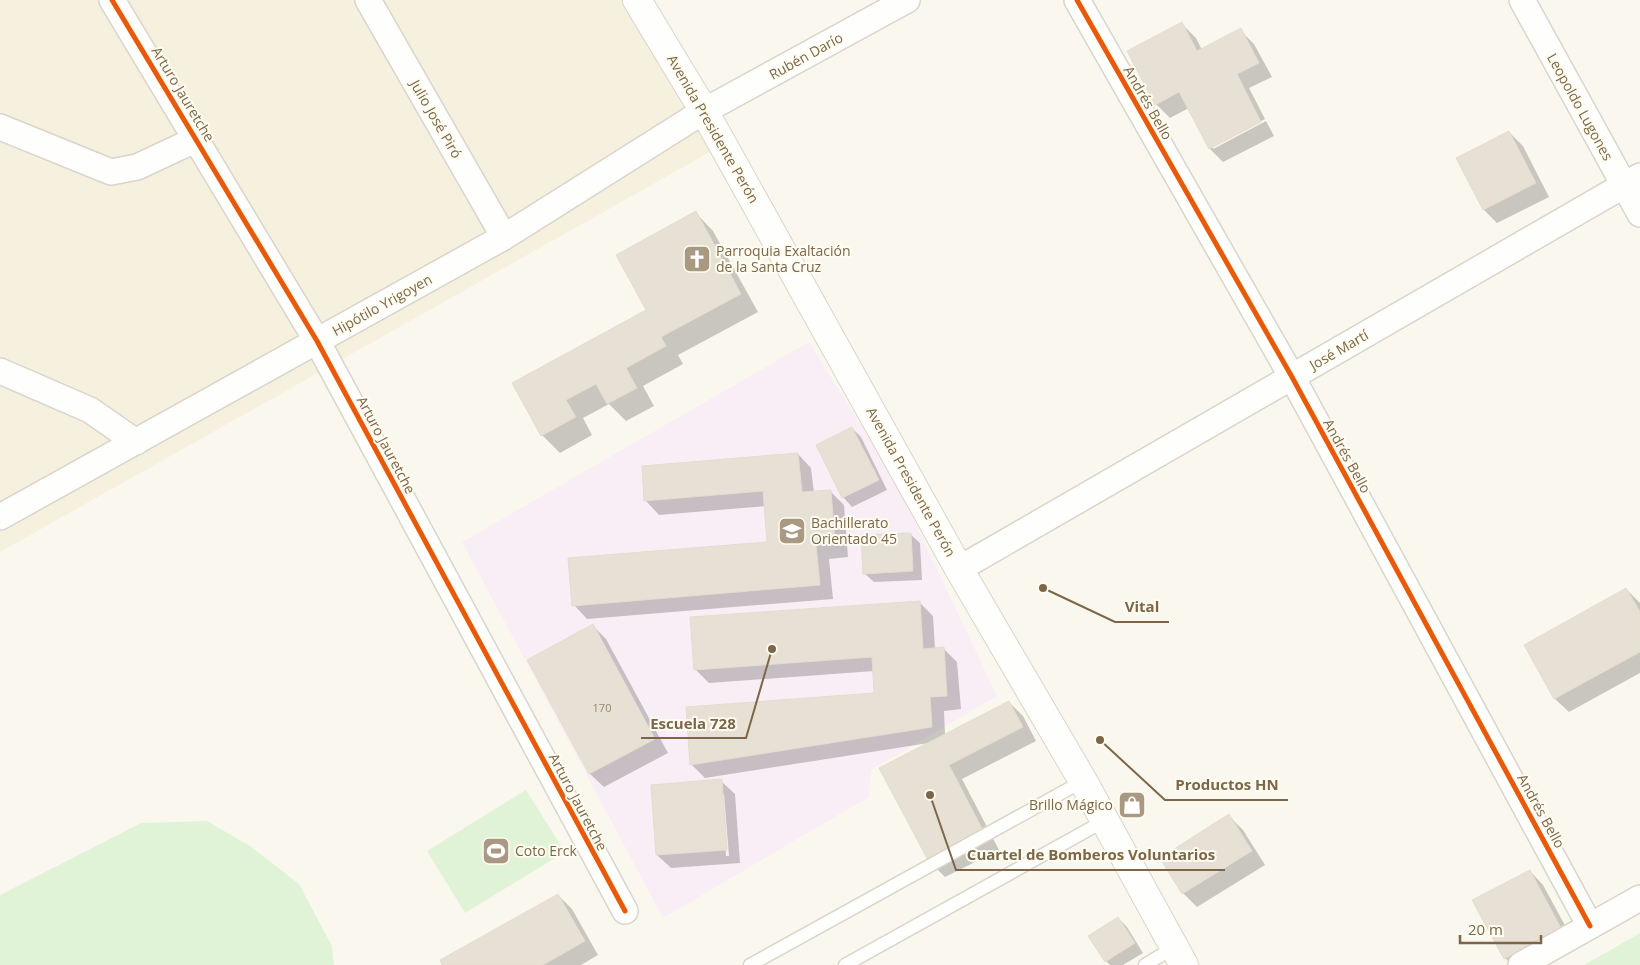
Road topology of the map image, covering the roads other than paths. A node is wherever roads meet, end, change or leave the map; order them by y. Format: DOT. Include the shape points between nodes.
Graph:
graph roads {
  1 [pos="112,0"];
  2 [pos="368,0"];
  3 [pos="637,0"];
  4 [pos="907,0"];
  5 [pos="1077,0"];
  6 [pos="1522,0"];
  7 [pos="704,111"];
  8 [pos="0,127"];
  9 [pos="197,138"];
  10 [pos="1632,181"];
  11 [pos="1640,214"];
  12 [pos="504,238"];
  13 [pos="317,341"];
  14 [pos="0,371"];
  15 [pos="1292,377"];
  16 [pos="136,442"];
  17 [pos="0,517"];
  18 [pos="959,569"];
  19 [pos="1082,781"];
  20 [pos="1104,821"];
  21 [pos="1640,898"];
  22 [pos="624,911"];
  23 [pos="1590,926"];
  24 [pos="1178,957"];
  25 [pos="750,965"];
  26 [pos="845,965"];
  27 [pos="1145,965"];
  28 [pos="1521,965"];
  1 -- 9 [label="street, Arturo Jauretche"];
  2 -- 12 [label="street, Julio José Piró"];
  3 -- 7 [label="main road, Avenida Presidente Perón"];
  4 -- 7 [label="street, Rubén Darío"];
  5 -- 15 [label="street, Andrés Bello"];
  6 -- 10 [label="street, Leopoldo Lugones"];
  7 -- 12 [label="street, Hipótilo Yrigoyen"];
  7 -- 18 [label="main road, Avenida Presidente Perón"];
  8 -- 9 [label="street" via="111,172 138,167"];
  9 -- 13 [label="street, Arturo Jauretche"];
  10 -- 11 [label="street, Leopoldo Lugones"];
  10 -- 15 [label="street, José Martí"];
  12 -- 13 [label="street, Hipótilo Yrigoyen"];
  13 -- 16 [label="street, Hipótilo Yrigoyen"];
  13 -- 22 [label="street, Arturo Jauretche"];
  14 -- 16 [label="street" via="90,410"];
  15 -- 18 [label="street, José Martí"];
  15 -- 23 [label="street, Andrés Bello"];
  16 -- 17 [label="street, Hipótilo Yrigoyen"];
  18 -- 19 [label="main road, Avenida Presidente Perón"];
  19 -- 20 [label="main road, Avenida Presidente Perón"];
  19 -- 25 [label="lane"];
  20 -- 24 [label="main road, Avenida Presidente Perón"];
  20 -- 26 [label="lane"];
  21 -- 23 [label="street"];
  23 -- 28 [label="street"];
  24 -- 27 [label="lane"];
}
